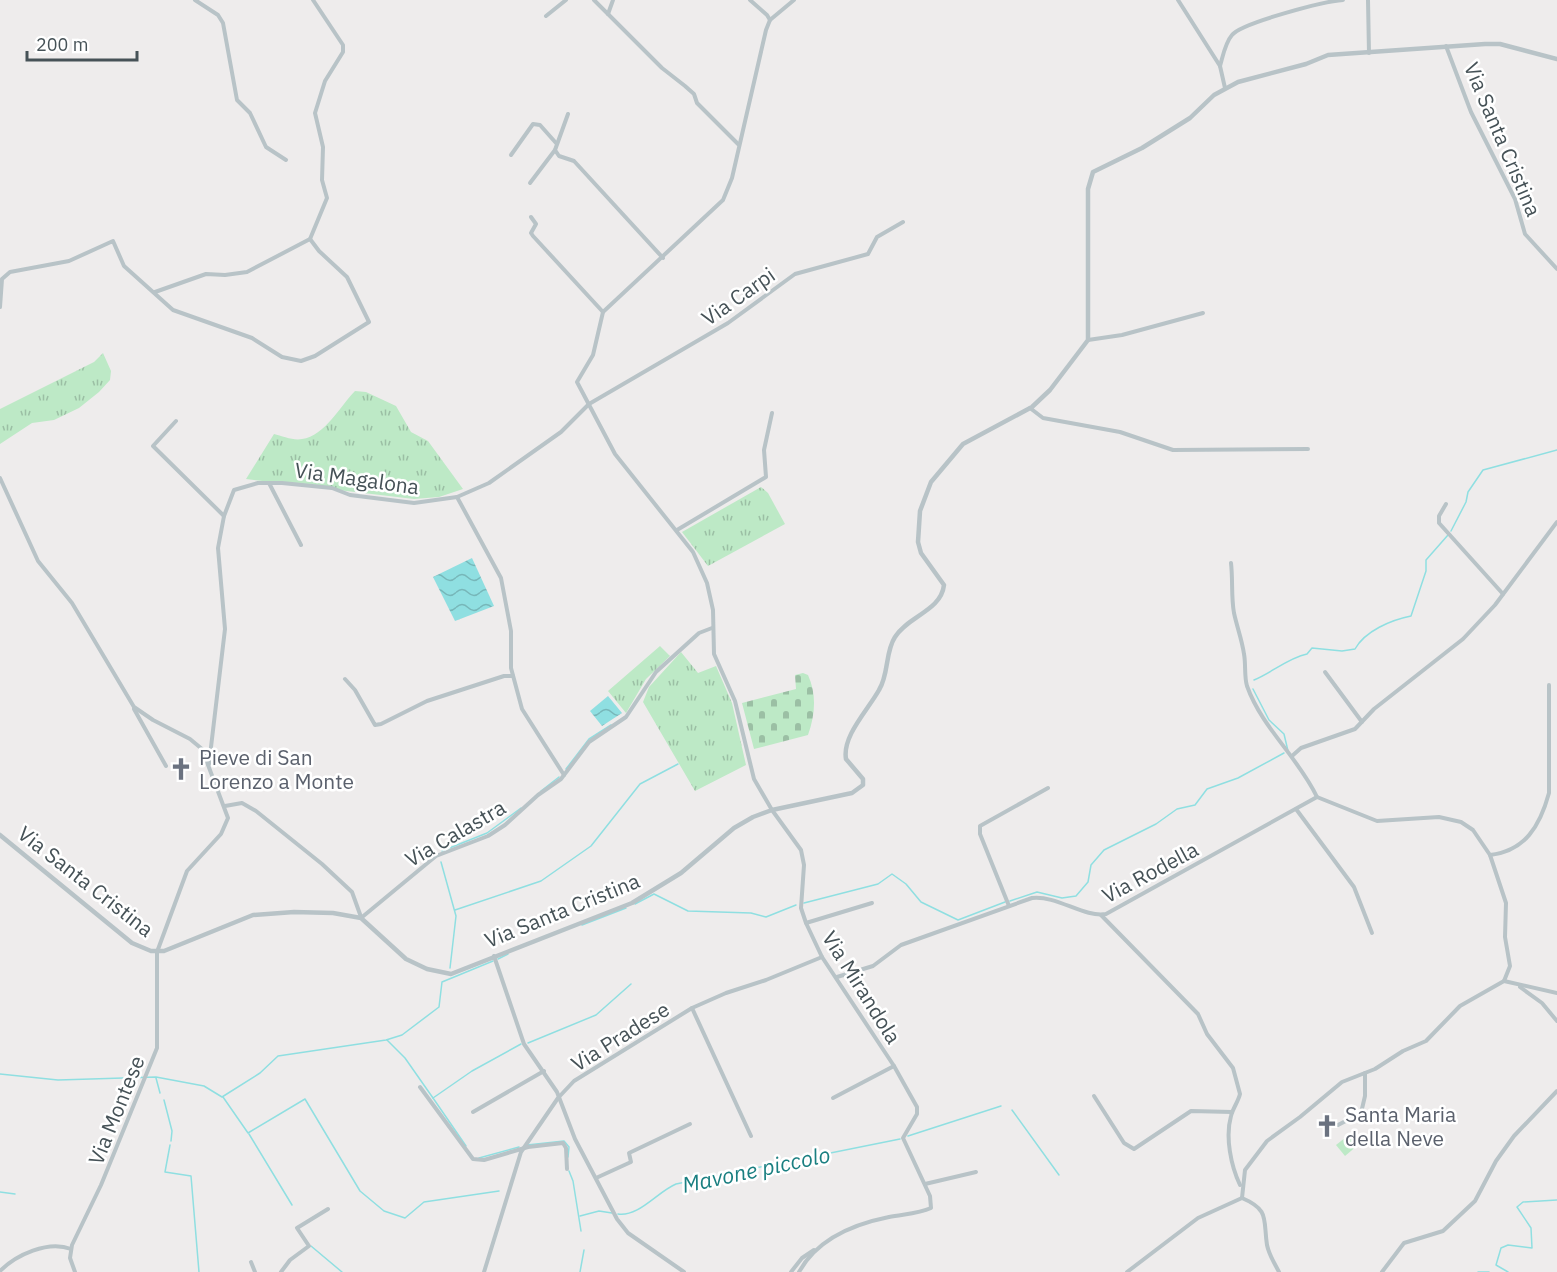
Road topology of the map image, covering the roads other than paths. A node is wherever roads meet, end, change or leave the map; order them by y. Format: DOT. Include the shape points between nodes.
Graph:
graph roads {
  1 [pos="195,0"];
  2 [pos="313,0"];
  3 [pos="566,0"];
  4 [pos="594,0"];
  5 [pos="613,0"];
  6 [pos="750,0"];
  7 [pos="794,0"];
  8 [pos="1178,0"];
  9 [pos="1343,0"];
  10 [pos="1368,0"];
  11 [pos="608,14"];
  12 [pos="546,16"];
  13 [pos="770,20"];
  14 [pos="1446,46"];
  15 [pos="1370,53"];
  16 [pos="1557,59"];
  17 [pos="1220,66"];
  18 [pos="1225,88"];
  19 [pos="568,114"];
  20 [pos="556,144"];
  21 [pos="739,144"];
  22 [pos="555,150"];
  23 [pos="511,155"];
  24 [pos="286,160"];
  25 [pos="530,183"];
  26 [pos="531,217"];
  27 [pos="903,222"];
  28 [pos="310,239"];
  29 [pos="663,258"];
  30 [pos="1557,269"];
  31 [pos="155,292"];
  32 [pos="0,307"];
  33 [pos="603,312"];
  34 [pos="1203,313"];
  35 [pos="1089,340"];
  36 [pos="589,404"];
  37 [pos="1030,408"];
  38 [pos="772,413"];
  39 [pos="176,421"];
  40 [pos="1308,449"];
  41 [pos="0,478"];
  42 [pos="269,483"];
  43 [pos="457,497"];
  44 [pos="1446,504"];
  45 [pos="224,516"];
  46 [pos="1557,522"];
  47 [pos="677,530"];
  48 [pos="301,544"];
  49 [pos="1231,563"];
  50 [pos="1503,594"];
  51 [pos="712,628"];
  52 [pos="1325,672"];
  53 [pos="513,676"];
  54 [pos="345,679"];
  55 [pos="1549,685"];
  56 [pos="134,707"];
  57 [pos="1362,722"];
  58 [pos="1292,756"];
  59 [pos="209,764"];
  60 [pos="166,766"];
  61 [pos="564,775"];
  62 [pos="1048,788"];
  63 [pos="1317,797"];
  64 [pos="225,806"];
  65 [pos="1296,809"];
  66 [pos="772,810"];
  67 [pos="0,835"];
  68 [pos="1490,855"];
  69 [pos="872,903"];
  70 [pos="1009,906"];
  71 [pos="1101,915"];
  72 [pos="361,918"];
  73 [pos="806,923"];
  74 [pos="1372,933"];
  75 [pos="157,952"];
  76 [pos="494,956"];
  77 [pos="822,957"];
  78 [pos="837,977"];
  79 [pos="1504,981"];
  80 [pos="1515,984"];
  81 [pos="1537,991"];
  82 [pos="1557,993"];
  83 [pos="1535,997"];
  84 [pos="692,1008"];
  85 [pos="1557,1021"];
  86 [pos="894,1066"];
  87 [pos="543,1071"];
  88 [pos="1365,1073"];
  89 [pos="420,1087"];
  90 [pos="1557,1091"];
  91 [pos="1094,1096"];
  92 [pos="558,1098"];
  93 [pos="833,1098"];
  94 [pos="473,1112"];
  95 [pos="1232,1112"];
  96 [pos="690,1124"];
  97 [pos="1338,1125"];
  98 [pos="751,1136"];
  99 [pos="523,1148"];
  100 [pos="567,1169"];
  101 [pos="976,1172"];
  102 [pos="596,1178"];
  103 [pos="925,1184"];
  104 [pos="1242,1189"];
  105 [pos="1242,1198"];
  106 [pos="328,1209"];
  107 [pos="70,1249"];
  108 [pos="814,1250"];
  109 [pos="251,1262"];
  110 [pos="0,1271"];
  111 [pos="75,1272"];
  112 [pos="255,1272"];
  113 [pos="281,1272"];
  114 [pos="484,1272"];
  115 [pos="684,1272"];
  116 [pos="791,1272"];
  117 [pos="799,1272"];
  118 [pos="1127,1272"];
  119 [pos="1280,1272"];
  120 [pos="1382,1272"];
  1 -- 24 [label="street" via="218,15 223,23 237,100 250,113 266,147"];
  2 -- 28 [label="street" via="343,45 343,52 325,81 315,113 323,147 322,180 327,198"];
  3 -- 12 [label="street"];
  4 -- 11 [label="street"];
  5 -- 11 [label="street"];
  6 -- 13 [label="street"];
  7 -- 13 [label="street"];
  8 -- 17 [label="street"];
  9 -- 17 [label="street" via="1322,2 1243,26 1228,40"];
  10 -- 15 [label="street"];
  11 -- 21 [label="street" via="694,94 697,102"];
  13 -- 21 [label="street"];
  14 -- 15 [label="street, Via Santa Cristina"];
  14 -- 16 [label="street, Via Santa Cristina" via="1500,44"];
  14 -- 30 [label="street, Via Santa Cristina" via="1471,112 1515,199 1525,234"];
  15 -- 18 [label="street, Via Santa Cristina" via="1328,55"];
  17 -- 18 [label="street"];
  18 -- 35 [label="street, Via Santa Cristina" via="1190,118 1093,172 1088,189"];
  19 -- 20 [label="street"];
  20 -- 22 [label="street"];
  20 -- 23 [label="street" via="540,125 532,124"];
  21 -- 29 [label="street" via="723,200"];
  22 -- 25 [label="street"];
  22 -- 29 [label="street" via="574,161"];
  26 -- 33 [label="street" via="536,224 533,236"];
  27 -- 36 [label="street, Via Carpi" via="877,237 868,254 795,274 754,306 685,350"];
  28 -- 31 [label="street" via="247,272 206,274"];
  28 -- 31 [label="street" via="347,277 369,322 301,362 282,357 252,338 173,310"];
  29 -- 33 [label="street"];
  31 -- 32 [label="street" via="124,266 113,241 69,261 10,272 2,279"];
  33 -- 36 [label="street" via="593,356 577,382"];
  34 -- 35 [label="street"];
  35 -- 37 [label="street, Via Santa Cristina" via="1050,390"];
  36 -- 43 [label="street, Via Magalona" via="561,432 515,465 489,483"];
  36 -- 47 [label="street" via="615,454"];
  37 -- 40 [label="street" via="1043,418 1120,432 1166,449"];
  37 -- 66 [label="street, Via Santa Cristina" via="963,444 940,469 924,496 918,542 921,553 944,585 943,592 938,601 894,638 881,687 847,741 846,759 863,779 863,785 852,793"];
  38 -- 47 [label="street" via="764,450 766,477"];
  39 -- 45 [label="street" via="153,446"];
  41 -- 56 [label="street" via="38,561 72,603"];
  42 -- 43 [label="street, Via Magalona" via="332,488 350,495 414,503"];
  42 -- 45 [label="street, Via Magalona" via="234,490"];
  42 -- 48 [label="street, Via Magalona"];
  43 -- 53 [label="street" via="501,578 510,622"];
  44 -- 50 [label="street" via="1439,523"];
  45 -- 59 [label="street" via="218,559 225,629"];
  46 -- 50 [label="street"];
  47 -- 51 [label="street" via="693,552 707,583"];
  49 -- 58 [label="street" via="1234,611 1247,685 1264,718"];
  50 -- 57 [label="street" via="1463,639"];
  51 -- 61 [label="street, Via Calastra" via="699,633 656,672 626,717 589,741"];
  51 -- 66 [label="street" via="714,654 735,701 754,779"];
  52 -- 57 [label="street"];
  53 -- 54 [label="street" via="427,701 375,725"];
  53 -- 61 [label="street" via="522,709"];
  55 -- 68 [label="street" via="1547,801 1518,848"];
  56 -- 59 [label="street" via="197,744"];
  56 -- 60 [label="street"];
  57 -- 58 [label="street" via="1349,732 1301,748"];
  58 -- 63 [label="street"];
  59 -- 64 [label="street"];
  61 -- 72 [label="street, Via Calastra" via="488,836 436,856"];
  62 -- 70 [label="street" via="980,826"];
  63 -- 65 [label="street, Via Rodella"];
  63 -- 68 [label="street" via="1377,821 1432,817 1461,822 1476,833"];
  64 -- 72 [label="street, Via Santa Cristina" via="242,803 256,811 329,870 352,892"];
  64 -- 75 [label="street" via="226,826 187,871"];
  65 -- 71 [label="street, Via Rodella"];
  65 -- 74 [label="street" via="1354,886"];
  66 -- 73 [label="street, Via Mirandola" via="801,850 801,908"];
  66 -- 76 [label="street, Via Santa Cristina" via="734,828 681,873 632,903"];
  67 -- 75 [label="street, Via Santa Cristina" via="132,943"];
  68 -- 79 [label="street" via="1506,903 1504,937 1510,966"];
  69 -- 73 [label="street, Via Mirandola"];
  70 -- 71 [label="street, Via Rodella" via="1038,897"];
  70 -- 78 [label="street, Via Rodella" via="901,945 873,966"];
  71 -- 95 [label="street" via="1198,1014 1238,1078 1240,1094"];
  72 -- 75 [label="street, Via Santa Cristina" via="317,912 253,915"];
  72 -- 76 [label="street, Via Santa Cristina" via="406,959 427,969 451,974"];
  73 -- 77 [label="street, Via Mirandola"];
  75 -- 107 [label="street, Via Montese" via="159,1038 101,1185"];
  76 -- 87 [label="street" via="524,1044"];
  77 -- 78 [label="street, Via Mirandola"];
  77 -- 84 [label="street, Via Pradese"];
  78 -- 86 [label="street, Via Mirandola"];
  79 -- 80 [label="street"];
  79 -- 88 [label="street" via="1460,1006 1426,1041"];
  80 -- 81 [label="street"];
  80 -- 83 [label="street"];
  81 -- 82 [label="street"];
  81 -- 83 [label="street"];
  83 -- 85 [label="street"];
  84 -- 92 [label="street, Via Pradese" via="580,1076"];
  84 -- 98 [label="street, Via Pradese"];
  86 -- 93 [label="street, Via Mirandola"];
  86 -- 103 [label="street, Via Mirandola" via="917,1107 903,1138"];
  87 -- 92 [label="street"];
  87 -- 94 [label="street"];
  88 -- 97 [label="street" via="1361,1113"];
  88 -- 104 [label="street" via="1342,1082 1266,1141 1245,1170"];
  89 -- 99 [label="street" via="473,1159 484,1160"];
  90 -- 120 [label="street" via="1514,1136 1475,1201 1443,1231 1404,1243"];
  91 -- 95 [label="street" via="1125,1143 1134,1149 1191,1111"];
  92 -- 99 [label="street, Via Pradese"];
  92 -- 102 [label="street"];
  95 -- 104 [label="street" via="1231,1155"];
  96 -- 102 [label="street" via="629,1153 631,1162"];
  99 -- 100 [label="street" via="563,1143"];
  99 -- 114 [label="street, Via Pradese"];
  101 -- 103 [label="street"];
  102 -- 115 [label="street" via="624,1229"];
  103 -- 108 [label="street, Via Mirandola" via="932,1203 928,1210 863,1224"];
  104 -- 105 [label="street"];
  105 -- 118 [label="street" via="1198,1218"];
  105 -- 119 [label="street" via="1259,1207 1263,1214 1268,1247"];
  106 -- 113 [label="street" via="297,1228 307,1247"];
  107 -- 110 [label="street" via="58,1246 25,1254"];
  107 -- 111 [label="street"];
  108 -- 116 [label="street"];
  108 -- 117 [label="street, Via Mirandola"];
  109 -- 112 [label="street"];
}
